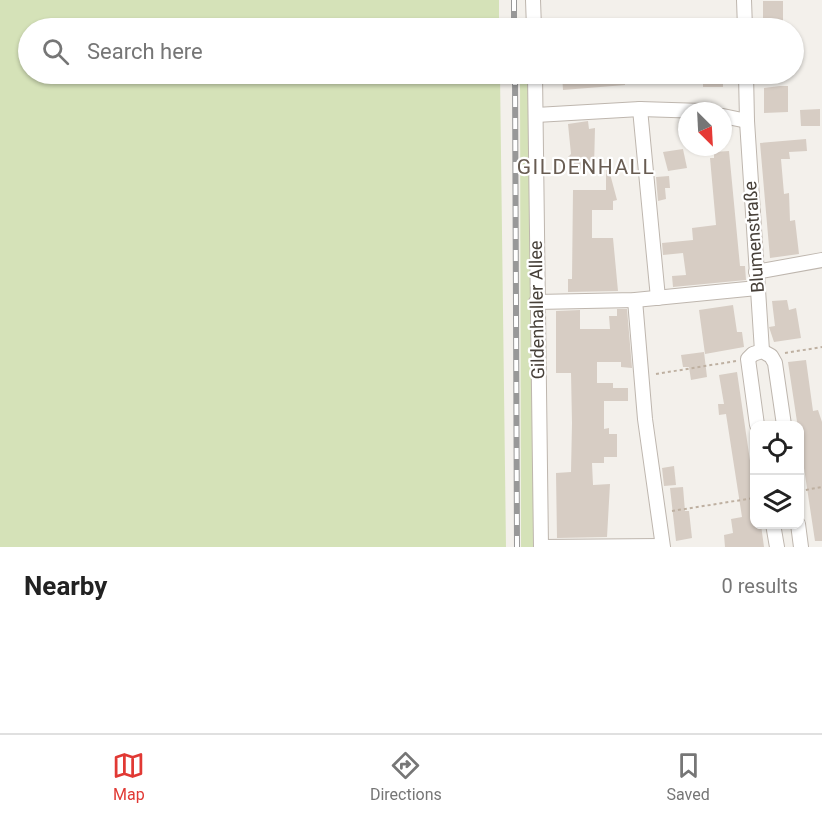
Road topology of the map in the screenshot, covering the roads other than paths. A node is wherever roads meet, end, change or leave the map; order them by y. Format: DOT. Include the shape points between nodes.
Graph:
graph roads {
  1 [pos="533,0"];
  2 [pos="744,0"];
  3 [pos="534,18"];
  4 [pos="745,18"];
  5 [pos="535,84"];
  6 [pos="746,84"];
  7 [pos="640,109"];
  8 [pos="678,110"];
  9 [pos="536,116"];
  10 [pos="732,118"];
  11 [pos="747,121"];
  12 [pos="822,260"];
  13 [pos="756,272"];
  14 [pos="757,288"];
  15 [pos="658,298"];
  16 [pos="635,300"];
  17 [pos="536,302"];
  18 [pos="767,353"];
  19 [pos="756,421"];
  20 [pos="783,421"];
  21 [pos="774,529"];
  22 [pos="799,529"];
  23 [pos="662,546"];
  24 [pos="540,547"];
  25 [pos="777,547"];
  26 [pos="801,547"];
  1 -- 3 [label="street"];
  2 -- 4 [label="street"];
  5 -- 9 [label="street, Gildenhaller Allee"];
  6 -- 11 [label="street, Blumenstraße"];
  7 -- 8 [label="street"];
  7 -- 9 [label="street"];
  7 -- 15 [label="street"];
  9 -- 17 [label="street, Gildenhaller Allee"];
  10 -- 11 [label="street"];
  11 -- 13 [label="street, Blumenstraße"];
  12 -- 13 [label="street"];
  13 -- 14 [label="street, Blumenstraße"];
  14 -- 15 [label="street"];
  14 -- 18 [label="street, Blumenstraße"];
  15 -- 16 [label="street"];
  16 -- 17 [label="street"];
  16 -- 23 [label="street"];
  17 -- 24 [label="street, Gildenhaller Allee"];
  18 -- 19 [label="street" via="753,354 748,359"];
  18 -- 20 [label="street, Blumenstraße" via="775,363"];
  21 -- 25 [label="street"];
  22 -- 26 [label="street"];
  23 -- 24 [label="street"];
}
